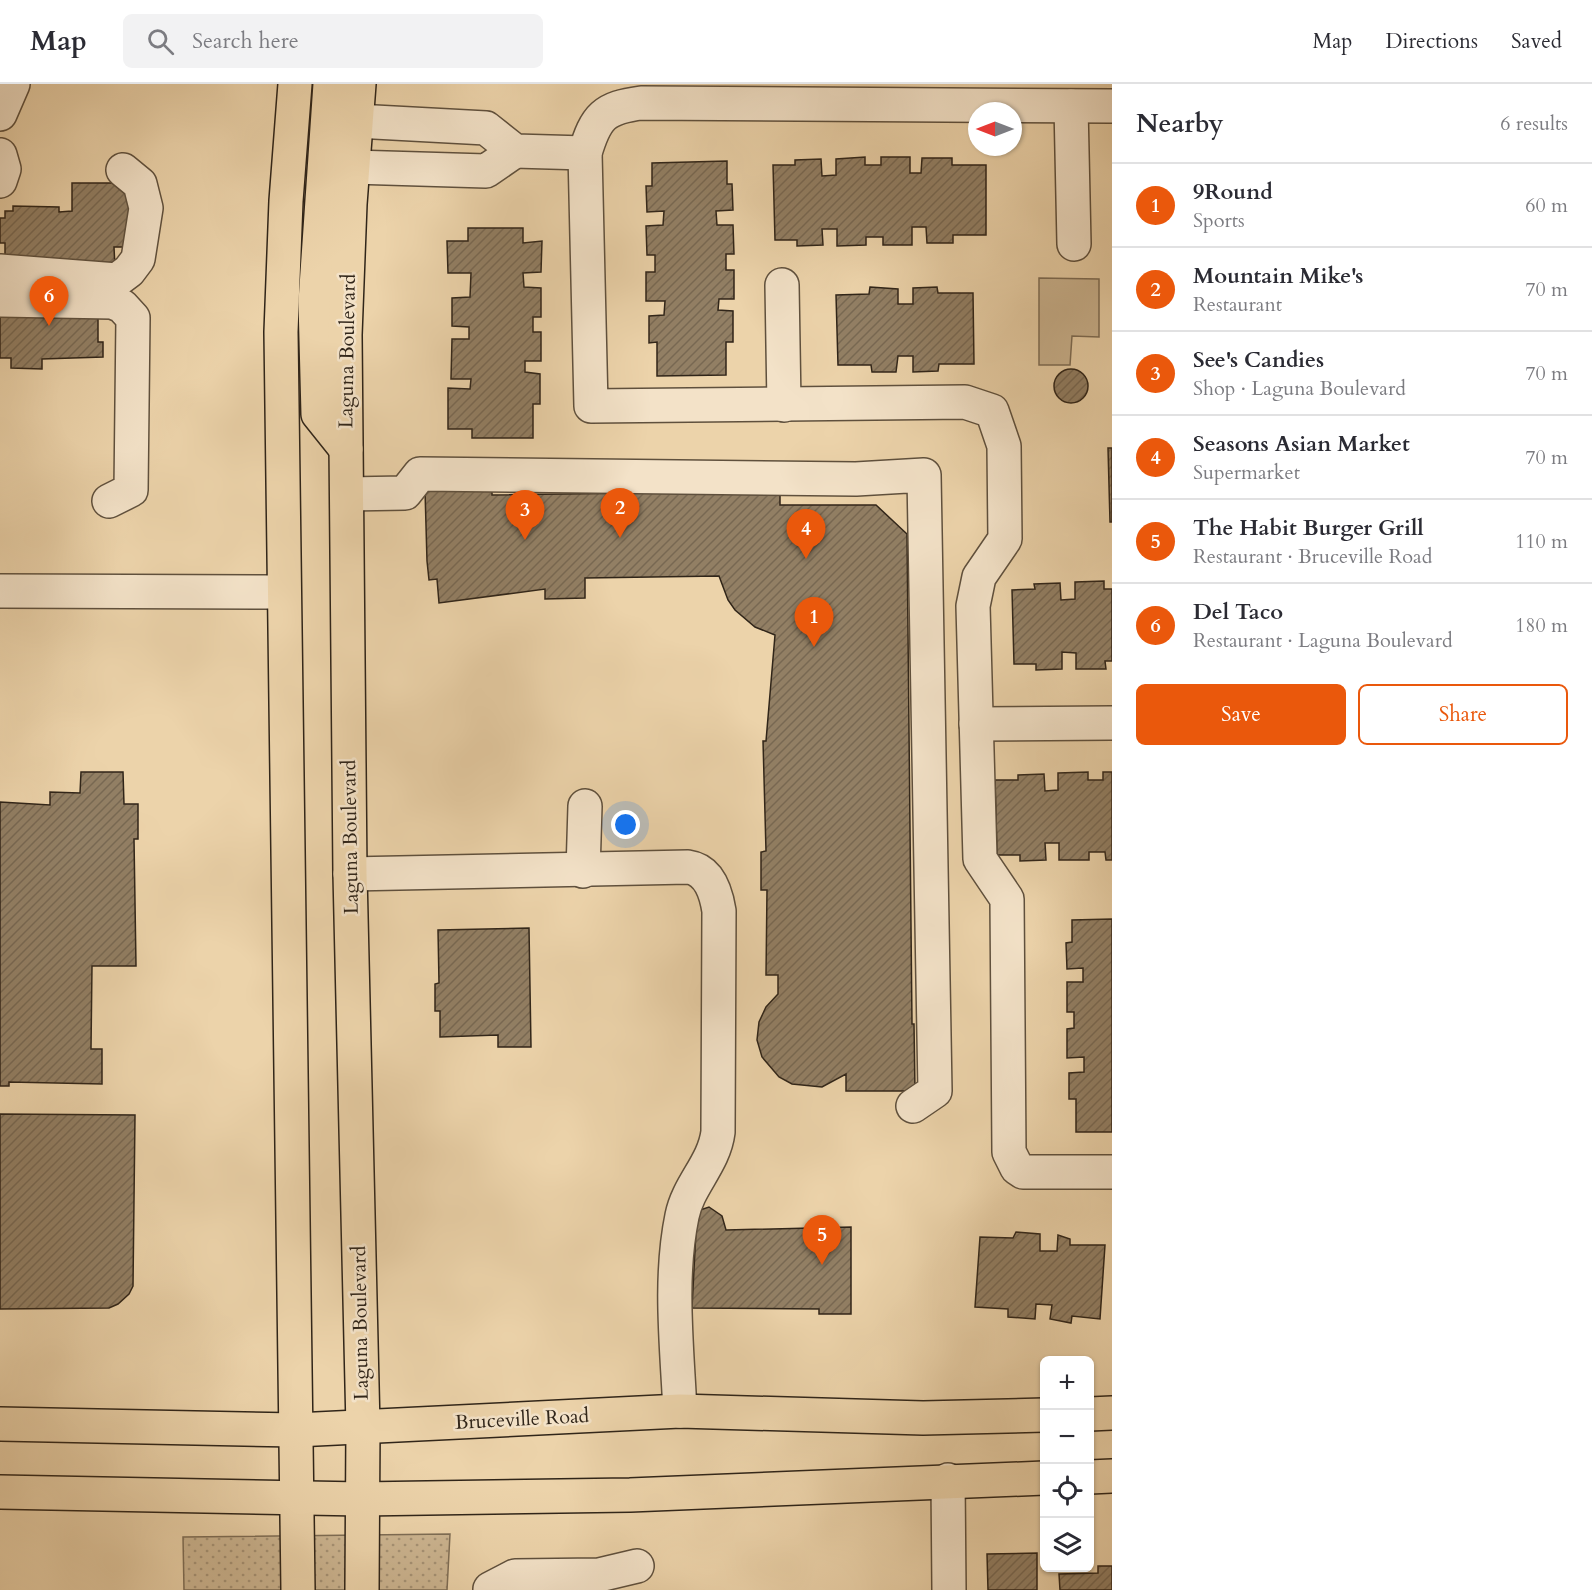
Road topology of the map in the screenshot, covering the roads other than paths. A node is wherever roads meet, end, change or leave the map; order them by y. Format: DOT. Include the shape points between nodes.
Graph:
graph roads {
  1 [pos="13,84"];
  2 [pos="295,84"];
  3 [pos="330,84"];
  4 [pos="359,84"];
  5 [pos="1071,106"];
  6 [pos="1112,106"];
  7 [pos="0,114"];
  8 [pos="357,121"];
  9 [pos="515,151"];
  10 [pos="585,153"];
  11 [pos="0,155"];
  12 [pos="353,167"];
  13 [pos="123,170"];
  14 [pos="0,181"];
  15 [pos="1074,244"];
  16 [pos="0,271"];
  17 [pos="782,285"];
  18 [pos="0,300"];
  19 [pos="784,405"];
  20 [pos="346,449"];
  21 [pos="347,494"];
  22 [pos="109,501"];
  23 [pos="0,591"];
  24 [pos="283,592"];
  25 [pos="1112,723"];
  26 [pos="976,724"];
  27 [pos="585,806"];
  28 [pos="583,871"];
  29 [pos="350,874"];
  30 [pos="912,1106"];
  31 [pos="1112,1172"];
  32 [pos="680,1411"];
  33 [pos="1112,1413"];
  34 [pos="1094,1414"];
  35 [pos="1040,1415"];
  36 [pos="0,1424"];
  37 [pos="363,1427"];
  38 [pos="296,1430"];
  39 [pos="1112,1476"];
  40 [pos="1094,1477"];
  41 [pos="1040,1478"];
  42 [pos="948,1480"];
  43 [pos="0,1492"];
  44 [pos="296,1498"];
  45 [pos="361,1499"];
  46 [pos="637,1566"];
  47 [pos="490,1589"];
  48 [pos="298,1590"];
  49 [pos="362,1590"];
  50 [pos="949,1590"];
  1 -- 7 [label="street"];
  2 -- 24 [label="main road" via="281,332"];
  3 -- 20 [label="main road" via="315,302 318,414"];
  4 -- 8 [label="main road, Laguna Boulevard"];
  5 -- 6 [label="street"];
  5 -- 10 [label="street" via="641,103 614,106 601,117"];
  5 -- 15 [label="street"];
  8 -- 9 [label="street" via="486,128"];
  8 -- 12 [label="main road, Laguna Boulevard"];
  9 -- 10 [label="street"];
  9 -- 12 [label="street" via="486,171"];
  10 -- 19 [label="street" via="591,406"];
  11 -- 14 [label="street" via="4,169"];
  12 -- 20 [label="main road, Laguna Boulevard" via="345,335"];
  13 -- 16 [label="street" via="140,184 146,208 138,259 129,271 117,279"];
  17 -- 19 [label="street"];
  18 -- 22 [label="street" via="112,302 133,318 131,490"];
  19 -- 26 [label="street" via="965,402 992,411 1004,447 1005,539 979,577 972,606"];
  20 -- 21 [label="main road, Laguna Boulevard"];
  21 -- 29 [label="main road, Laguna Boulevard"];
  21 -- 30 [label="street" via="405,493 420,474 856,479 924,475 935,1091"];
  23 -- 24 [label="street"];
  24 -- 38 [label="main road"];
  25 -- 26 [label="street"];
  26 -- 31 [label="street" via="980,859 1007,899 1009,1152 1023,1172"];
  27 -- 28 [label="street"];
  28 -- 29 [label="street"];
  28 -- 32 [label="street" via="695,868 707,878 717,896 718,1132 714,1153 687,1199 678,1242"];
  29 -- 37 [label="main road, Laguna Boulevard"];
  32 -- 35 [label="main road, Bruceville Road" via="923,1418"];
  32 -- 37 [label="main road, Bruceville Road"];
  33 -- 34 [label="main road"];
  36 -- 38 [label="main road, Bruceville Road"];
  37 -- 38 [label="main road, Bruceville Road"];
  37 -- 45 [label="main road, Laguna Boulevard"];
  38 -- 44 [label="main road"];
  39 -- 40 [label="main road"];
  41 -- 42 [label="main road"];
  42 -- 45 [label="main road" via="630,1495"];
  42 -- 50 [label="street"];
  43 -- 44 [label="main road"];
  44 -- 45 [label="main road"];
  44 -- 48 [label="main road"];
  45 -- 49 [label="main road, Laguna Boulevard"];
  46 -- 47 [label="street" via="599,1575 515,1576"];
}
